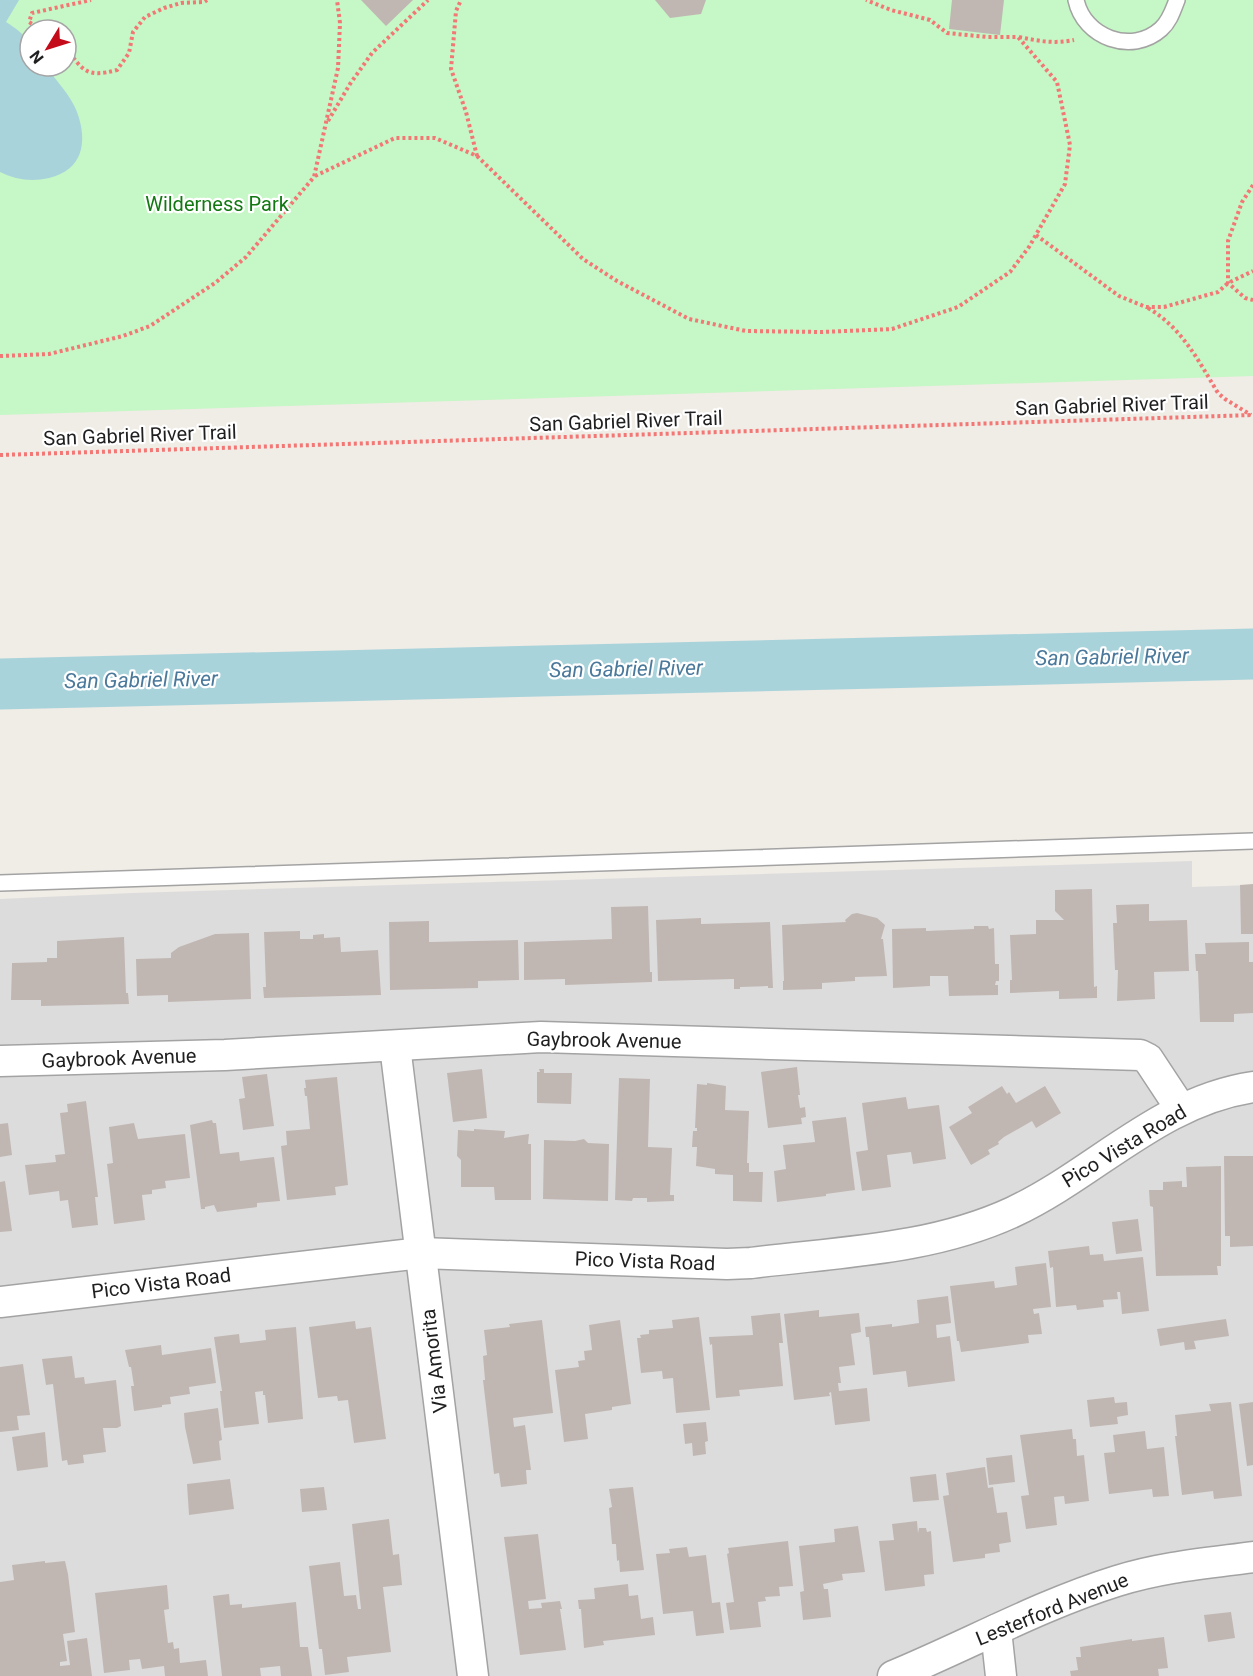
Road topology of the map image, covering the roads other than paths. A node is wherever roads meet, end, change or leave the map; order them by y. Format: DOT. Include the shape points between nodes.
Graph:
graph roads {
  1 [pos="1076,0"];
  2 [pos="1177,0"];
  3 [pos="1253,841"];
  4 [pos="0,883"];
  5 [pos="395,1046"];
  6 [pos="0,1061"];
  7 [pos="1253,1087"];
  8 [pos="1181,1109"];
  9 [pos="421,1252"];
  10 [pos="0,1302"];
  11 [pos="1253,1557"];
  12 [pos="996,1630"];
  13 [pos="472,1676"];
  14 [pos="893,1676"];
  15 [pos="1001,1676"];
  1 -- 2 [label="lane" via="1085,21 1096,32 1112,40 1129,42 1146,38 1161,28 1172,15"];
  3 -- 4 [label="lane"];
  5 -- 6 [label="street, Gaybrook Avenue"];
  5 -- 8 [label="street, Gaybrook Avenue" via="541,1037 1140,1055 1155,1068"];
  5 -- 9 [label="street, Via Amorita"];
  7 -- 8 [label="street, Pico Vista Road" via="1212,1096"];
  8 -- 9 [label="street, Pico Vista Road" via="1028,1204 974,1228 912,1243 727,1264"];
  9 -- 10 [label="street, Pico Vista Road"];
  9 -- 13 [label="street, Via Amorita"];
  11 -- 12 [label="street, Lesterford Avenue" via="1184,1566 1118,1581"];
  12 -- 14 [label="street, Lesterford Avenue"];
  12 -- 15 [label="street"];
}
